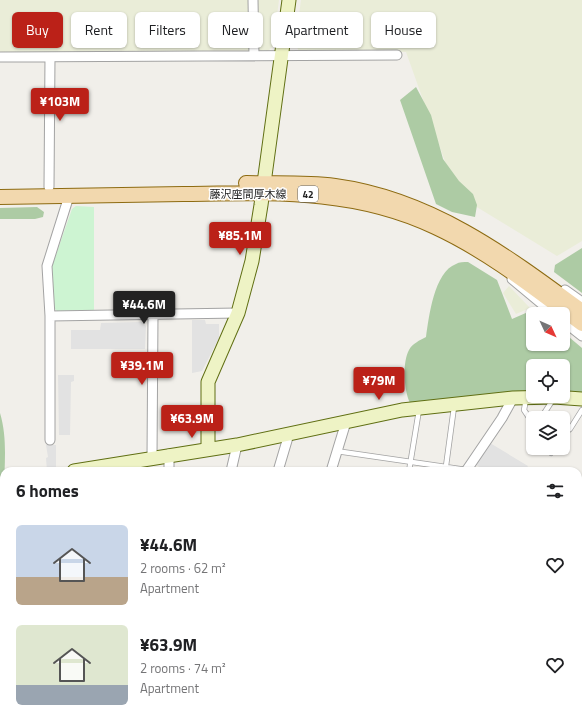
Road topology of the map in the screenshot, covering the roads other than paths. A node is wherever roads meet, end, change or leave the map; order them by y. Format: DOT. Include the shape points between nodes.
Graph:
graph roads {
  1 [pos="253,0"];
  2 [pos="289,0"];
  3 [pos="397,55"];
  4 [pos="254,56"];
  5 [pos="280,56"];
  6 [pos="0,57"];
  7 [pos="50,58"];
  8 [pos="49,186"];
  9 [pos="0,187"];
  10 [pos="263,188"];
  11 [pos="69,196"];
  12 [pos="0,197"];
  13 [pos="487,255"];
  14 [pos="515,261"];
  15 [pos="582,302"];
  16 [pos="544,307"];
  17 [pos="582,311"];
  18 [pos="238,313"];
  19 [pos="153,315"];
  20 [pos="50,316"];
  21 [pos="582,324"];
  22 [pos="570,327"];
  23 [pos="582,336"];
  24 [pos="513,398"];
  25 [pos="526,398"];
  26 [pos="570,398"];
  27 [pos="582,399"];
  28 [pos="526,402"];
  29 [pos="454,404"];
  30 [pos="420,408"];
  31 [pos="582,410"];
  32 [pos="526,413"];
  33 [pos="577,419"];
  34 [pos="346,422"];
  35 [pos="582,422"];
  36 [pos="570,429"];
  37 [pos="289,434"];
  38 [pos="50,440"];
  39 [pos="237,445"];
  40 [pos="208,449"];
  41 [pos="336,451"];
  42 [pos="169,454"];
  43 [pos="152,457"];
  44 [pos="411,461"];
  45 [pos="446,466"];
  46 [pos="96,467"];
  47 [pos="169,467"];
  48 [pos="232,467"];
  49 [pos="279,467"];
  50 [pos="332,467"];
  51 [pos="410,467"];
  52 [pos="450,467"];
  53 [pos="470,467"];
  1 -- 4 [label="street"];
  2 -- 5 [label="street"];
  3 -- 5 [label="street"];
  4 -- 5 [label="street"];
  4 -- 7 [label="street"];
  5 -- 10 [label="street"];
  6 -- 7 [label="street"];
  7 -- 8 [label="street"];
  8 -- 9 [label="main road, 藤沢座間厚木線 / 42"];
  8 -- 10 [label="main road, 藤沢座間厚木線 / 42"];
  10 -- 11 [label="main road, 藤沢座間厚木線 / 42"];
  10 -- 13 [label="main road, 藤沢座間厚木線 / 42" via="336,197 362,203 434,226"];
  10 -- 14 [label="main road, 藤沢座間厚木線 / 42" via="310,184 389,198 456,226"];
  10 -- 18 [label="street" via="252,261"];
  11 -- 12 [label="main road, 藤沢座間厚木線 / 42"];
  11 -- 20 [label="street" via="47,266"];
  13 -- 16 [label="street"];
  13 -- 21 [label="main road, 藤沢座間厚木線 / 42"];
  14 -- 15 [label="street" via="539,273"];
  14 -- 17 [label="main road, 藤沢座間厚木線 / 42"];
  18 -- 19 [label="street"];
  18 -- 40 [label="street" via="208,382"];
  19 -- 20 [label="street"];
  19 -- 43 [label="street"];
  20 -- 38 [label="street"];
  22 -- 23 [label="street"];
  24 -- 25 [label="street"];
  24 -- 29 [label="street"];
  24 -- 53 [label="street"];
  26 -- 27 [label="street"];
  28 -- 32 [label="lane"];
  29 -- 30 [label="street"];
  29 -- 45 [label="lane"];
  30 -- 34 [label="street"];
  30 -- 44 [label="lane"];
  31 -- 33 [label="lane"];
  33 -- 35 [label="lane"];
  33 -- 36 [label="lane"];
  34 -- 37 [label="street"];
  34 -- 41 [label="street"];
  37 -- 39 [label="street"];
  37 -- 49 [label="street"];
  39 -- 40 [label="street"];
  39 -- 48 [label="street"];
  40 -- 42 [label="street"];
  41 -- 44 [label="lane"];
  41 -- 50 [label="street"];
  42 -- 43 [label="street"];
  42 -- 47 [label="street"];
  43 -- 46 [label="street"];
  44 -- 45 [label="lane"];
  44 -- 51 [label="lane"];
  45 -- 52 [label="lane"];
}
